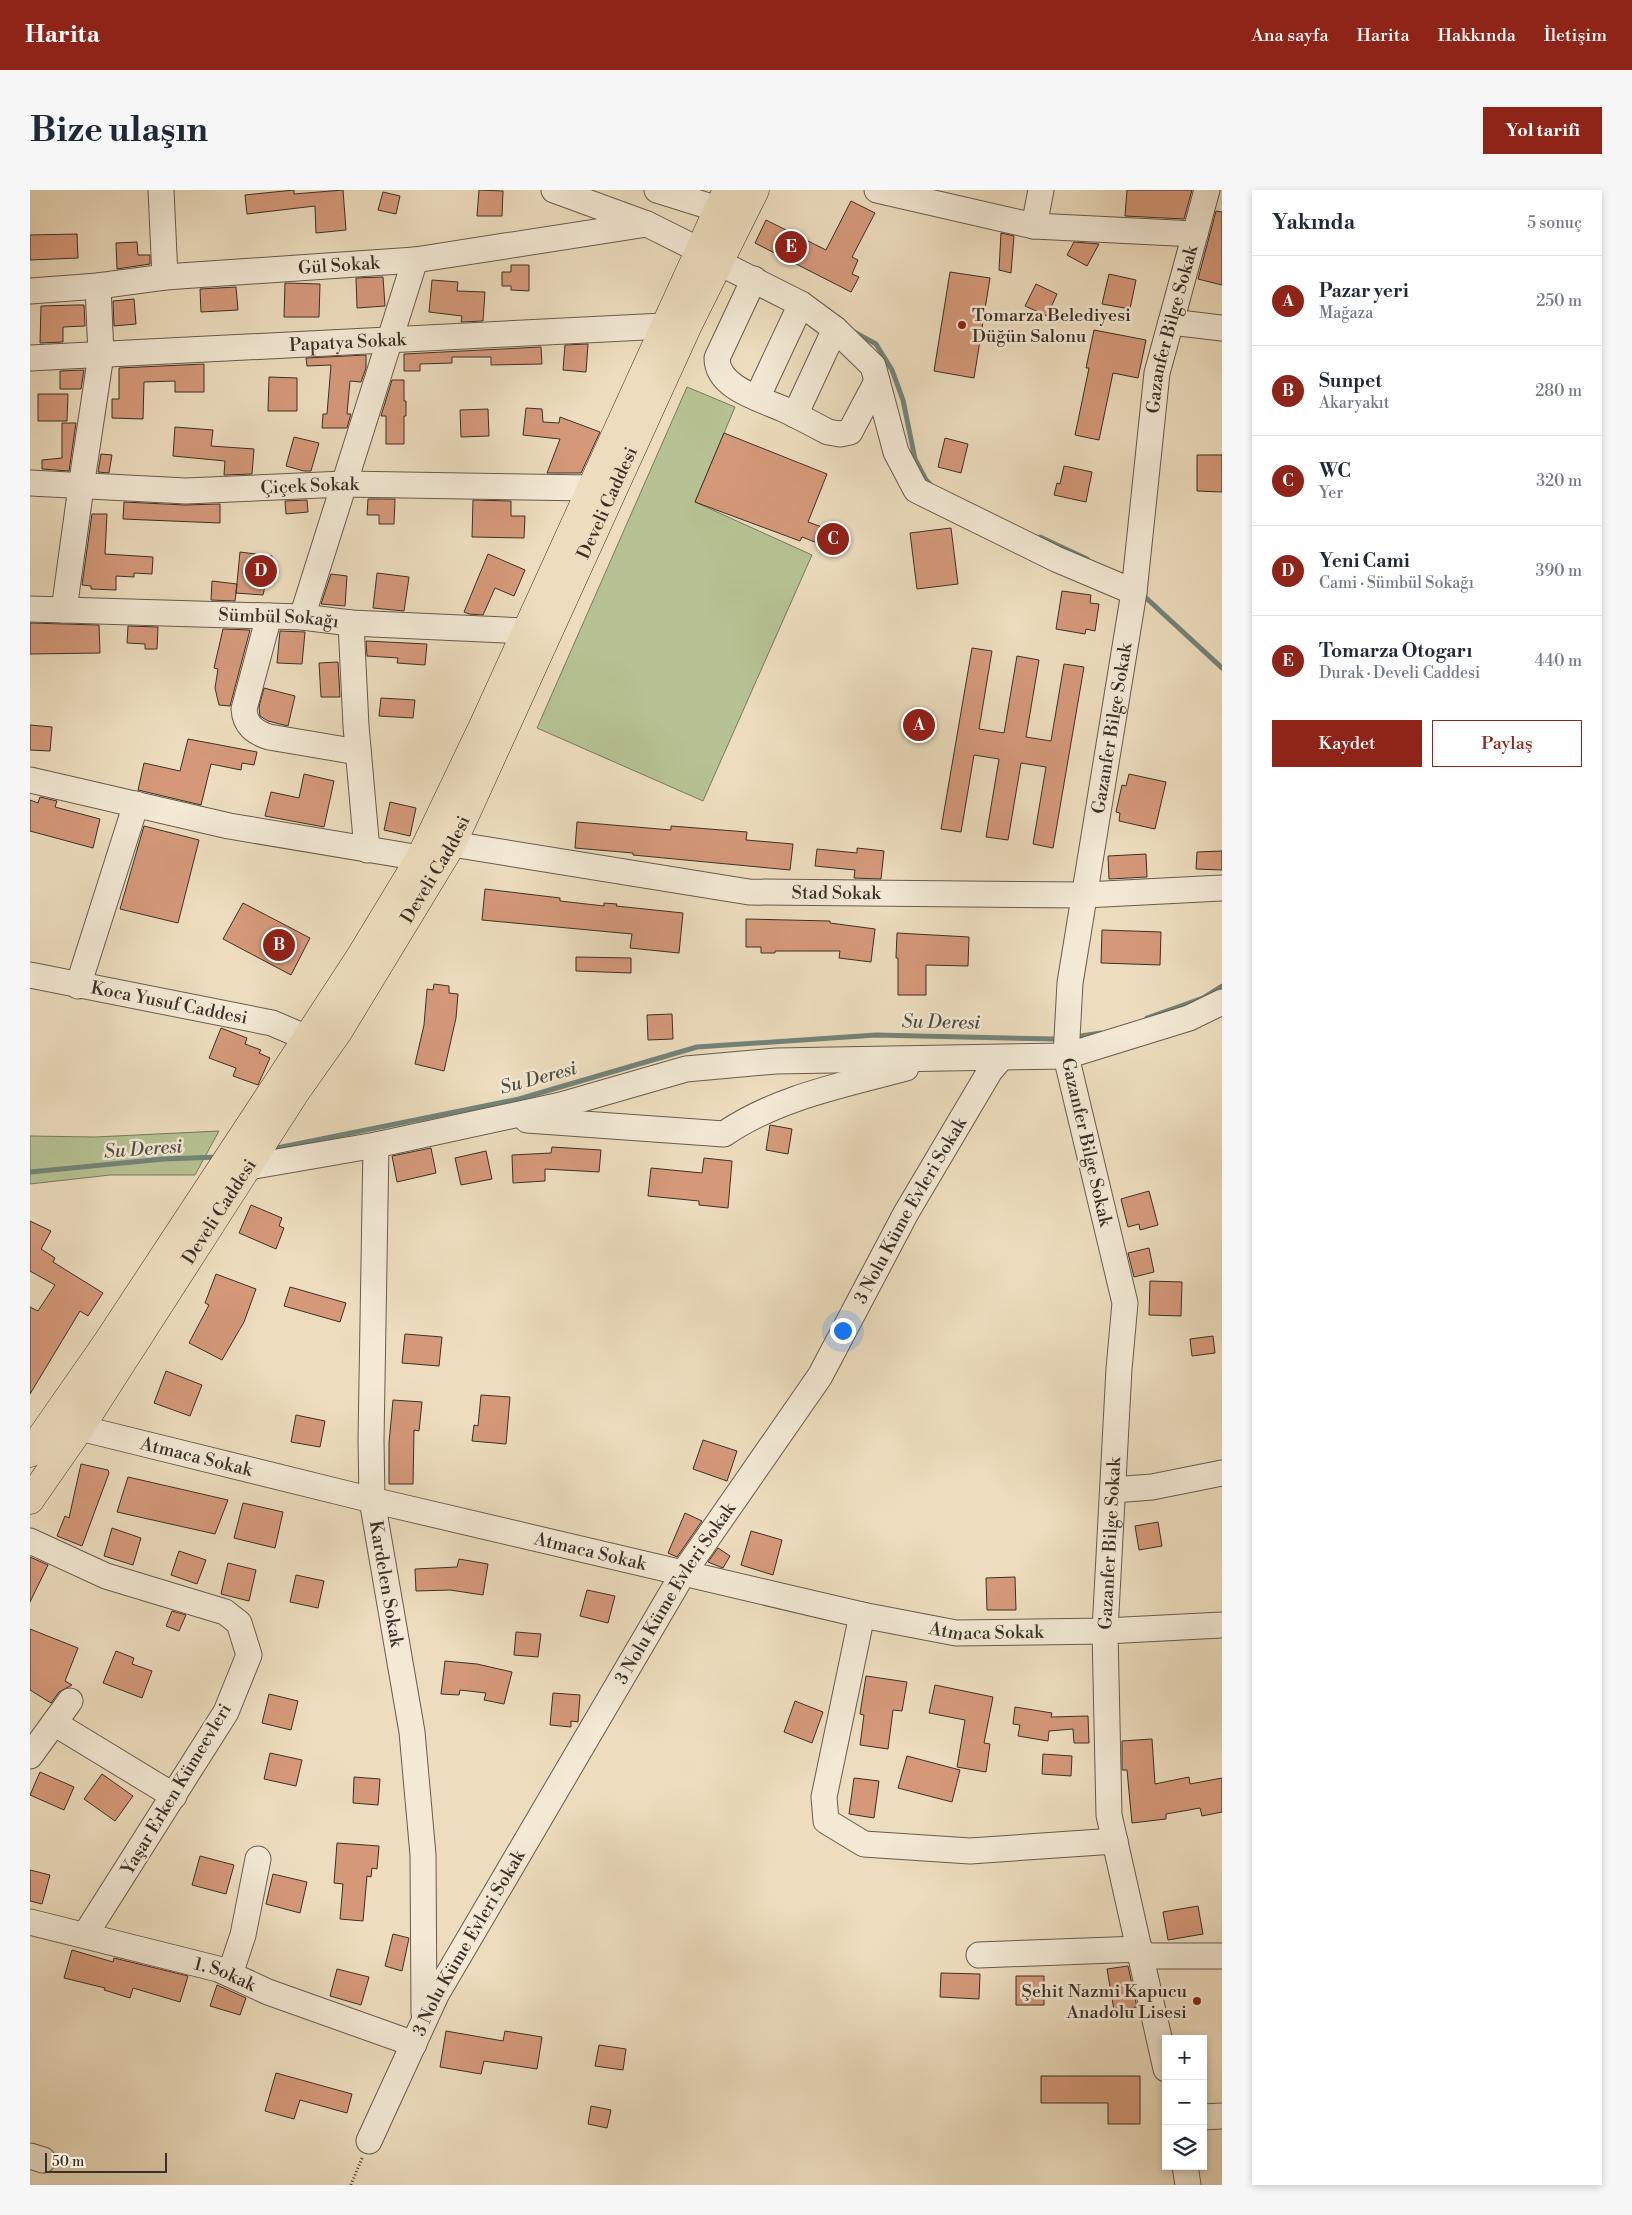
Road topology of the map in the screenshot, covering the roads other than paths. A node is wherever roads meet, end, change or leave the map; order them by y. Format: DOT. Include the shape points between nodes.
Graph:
graph roads {
  1 [pos="161,190"];
  2 [pos="554,190"];
  3 [pos="755,190"];
  4 [pos="877,190"];
  5 [pos="1041,190"];
  6 [pos="667,192"];
  7 [pos="1212,194"];
  8 [pos="723,200"];
  9 [pos="647,224"];
  10 [pos="1034,226"];
  11 [pos="1195,234"];
  12 [pos="708,256"];
  13 [pos="415,260"];
  14 [pos="165,277"];
  15 [pos="754,279"];
  16 [pos="98,286"];
  17 [pos="30,290"];
  18 [pos="801,304"];
  19 [pos="1171,322"];
  20 [pos="664,326"];
  21 [pos="1222,328"];
  22 [pos="835,329"];
  23 [pos="390,340"];
  24 [pos="101,355"];
  25 [pos="30,358"];
  26 [pos="877,381"];
  27 [pos="757,398"];
  28 [pos="795,415"];
  29 [pos="30,483"];
  30 [pos="344,484"];
  31 [pos="80,486"];
  32 [pos="590,488"];
  33 [pos="1134,592"];
  34 [pos="30,609"];
  35 [pos="64,610"];
  36 [pos="269,616"];
  37 [pos="302,617"];
  38 [pos="351,623"];
  39 [pos="526,631"];
  40 [pos="358,752"];
  41 [pos="30,780"];
  42 [pos="136,804"];
  43 [pos="452,844"];
  44 [pos="367,850"];
  45 [pos="420,858"];
  46 [pos="1222,888"];
  47 [pos="1085,895"];
  48 [pos="30,975"];
  49 [pos="78,986"];
  50 [pos="1222,1002"];
  51 [pos="307,1038"];
  52 [pos="1066,1056"];
  53 [pos="944,1058"];
  54 [pos="1001,1058"];
  55 [pos="500,1118"];
  56 [pos="259,1131"];
  57 [pos="376,1145"];
  58 [pos="243,1163"];
  59 [pos="80,1428"];
  60 [pos="30,1453"];
  61 [pos="1222,1473"];
  62 [pos="1113,1490"];
  63 [pos="30,1500"];
  64 [pos="372,1500"];
  65 [pos="30,1541"];
  66 [pos="684,1572"];
  67 [pos="862,1615"];
  68 [pos="1222,1626"];
  69 [pos="1105,1631"];
  70 [pos="70,1701"];
  71 [pos="54,1723"];
  72 [pos="30,1756"];
  73 [pos="174,1796"];
  74 [pos="1115,1841"];
  75 [pos="258,1859"];
  76 [pos="30,1922"];
  77 [pos="85,1936"];
  78 [pos="1140,1952"];
  79 [pos="979,1955"];
  80 [pos="1222,1956"];
  81 [pos="230,1974"];
  82 [pos="424,2022"];
  83 [pos="414,2044"];
  84 [pos="1162,2051"];
  85 [pos="1222,2116"];
  86 [pos="1207,2117"];
  87 [pos="369,2141"];
  88 [pos="1186,2170"];
  89 [pos="1188,2185"];
  1 -- 14 [label="street"];
  2 -- 9 [label="street"];
  3 -- 12 [label="main road, Develi Caddesi"];
  4 -- 10 [label="street"];
  5 -- 10 [label="street"];
  6 -- 8 [label="street"];
  6 -- 9 [label="street"];
  7 -- 11 [label="street, Gazanfer Bilge Sokak"];
  8 -- 12 [label="main road, Develi Caddesi"];
  9 -- 12 [label="street"];
  9 -- 13 [label="street, Gül Sokak"];
  10 -- 11 [label="street"];
  11 -- 19 [label="street, Gazanfer Bilge Sokak"];
  12 -- 15 [label="street"];
  12 -- 20 [label="main road, Develi Caddesi"];
  12 -- 43 [label="main road, Develi Caddesi"];
  13 -- 14 [label="street, Gül Sokak"];
  13 -- 23 [label="street"];
  14 -- 16 [label="street, Gül Sokak"];
  15 -- 18 [label="street"];
  15 -- 27 [label="street" via="720,350 717,365 735,386"];
  16 -- 17 [label="street, Gül Sokak"];
  16 -- 24 [label="street"];
  18 -- 22 [label="street"];
  18 -- 27 [label="street"];
  19 -- 21 [label="street"];
  19 -- 33 [label="street, Gazanfer Bilge Sokak" via="1157,373"];
  20 -- 23 [label="street, Papatya Sokak"];
  20 -- 32 [label="main road, Develi Caddesi"];
  22 -- 26 [label="street" via="873,366"];
  22 -- 28 [label="street"];
  23 -- 24 [label="street, Papatya Sokak"];
  23 -- 30 [label="street"];
  24 -- 25 [label="street, Papatya Sokak"];
  24 -- 31 [label="street"];
  26 -- 28 [label="street" via="850,432 828,432"];
  26 -- 33 [label="street" via="896,452 916,490 1056,559"];
  27 -- 28 [label="street"];
  29 -- 31 [label="street, Çiçek Sokak"];
  30 -- 31 [label="street, Çiçek Sokak" via="186,492"];
  30 -- 32 [label="street, Çiçek Sokak"];
  30 -- 37 [label="street"];
  31 -- 35 [label="street"];
  32 -- 39 [label="main road, Develi Caddesi"];
  33 -- 47 [label="street, Gazanfer Bilge Sokak"];
  34 -- 35 [label="street, Sümbül Sokağı"];
  35 -- 36 [label="street, Sümbül Sokağı"];
  36 -- 37 [label="street, Sümbül Sokağı"];
  36 -- 40 [label="street" via="244,709 246,720 258,734"];
  37 -- 38 [label="street, Sümbül Sokağı"];
  38 -- 39 [label="street, Sümbül Sokağı"];
  38 -- 40 [label="street"];
  39 -- 45 [label="main road, Develi Caddesi"];
  40 -- 44 [label="street"];
  41 -- 42 [label="street"];
  42 -- 44 [label="street" via="229,826"];
  42 -- 49 [label="street"];
  43 -- 47 [label="street, Stad Sokak" via="749,892"];
  43 -- 56 [label="main road, Develi Caddesi" via="338,1032"];
  44 -- 45 [label="street"];
  45 -- 51 [label="main road, Develi Caddesi"];
  46 -- 47 [label="street, Stad Sokak"];
  47 -- 52 [label="street, Gazanfer Bilge Sokak" via="1070,984"];
  48 -- 49 [label="street, Koca Yusuf Caddesi"];
  49 -- 51 [label="street, Koca Yusuf Caddesi" via="272,1023"];
  50 -- 52 [label="street" via="1189,1018"];
  51 -- 56 [label="main road, Develi Caddesi"];
  52 -- 54 [label="street"];
  52 -- 62 [label="street, Gazanfer Bilge Sokak" via="1125,1303"];
  53 -- 54 [label="street"];
  53 -- 55 [label="street" via="776,1061 686,1069 561,1105"];
  53 -- 55 [label="street" via="785,1101 724,1134"];
  54 -- 66 [label="street, 3 Nolu Küme Evleri Sokak" via="990,1071 906,1213 820,1376"];
  55 -- 57 [label="street"];
  56 -- 58 [label="main road, Develi Caddesi"];
  57 -- 58 [label="street"];
  57 -- 64 [label="street, Kardelen Sokak"];
  58 -- 59 [label="main road, Develi Caddesi"];
  58 -- 60 [label="main road, Develi Caddesi" via="108,1341"];
  59 -- 63 [label="main road, Develi Caddesi"];
  59 -- 64 [label="street, Atmaca Sokak"];
  61 -- 62 [label="street" via="1152,1487"];
  62 -- 69 [label="street, Gazanfer Bilge Sokak"];
  64 -- 66 [label="street, Atmaca Sokak"];
  64 -- 82 [label="street, Kardelen Sokak" via="412,1732 423,1856"];
  65 -- 73 [label="street, Yaşar Erken Kümeevleri" via="106,1576 225,1612 239,1623 249,1655 226,1712"];
  66 -- 67 [label="street, Atmaca Sokak"];
  66 -- 82 [label="street, 3 Nolu Küme Evleri Sokak" via="441,1986"];
  67 -- 69 [label="street, Atmaca Sokak" via="956,1633"];
  67 -- 74 [label="street" via="824,1797 826,1820 864,1844 970,1851"];
  68 -- 69 [label="street, Atmaca Sokak"];
  69 -- 74 [label="street, Gazanfer Bilge Sokak" via="1109,1815"];
  70 -- 71 [label="street"];
  71 -- 72 [label="street"];
  71 -- 73 [label="street"];
  73 -- 77 [label="street, Yaşar Erken Kümeevleri"];
  74 -- 78 [label="street, Gazanfer Bilge Sokak"];
  75 -- 81 [label="street" via="243,1935"];
  76 -- 77 [label="street, 1. Sokak"];
  77 -- 81 [label="street, 1. Sokak"];
  78 -- 79 [label="street"];
  78 -- 80 [label="street"];
  78 -- 84 [label="street, Gazanfer Bilge Sokak"];
  81 -- 83 [label="street, 1. Sokak" via="268,1992"];
  82 -- 83 [label="street, 3 Nolu Küme Evleri Sokak"];
  83 -- 87 [label="street, 3 Nolu Küme Evleri Sokak"];
  85 -- 86 [label="street"];
  88 -- 89 [label="street"];
}
